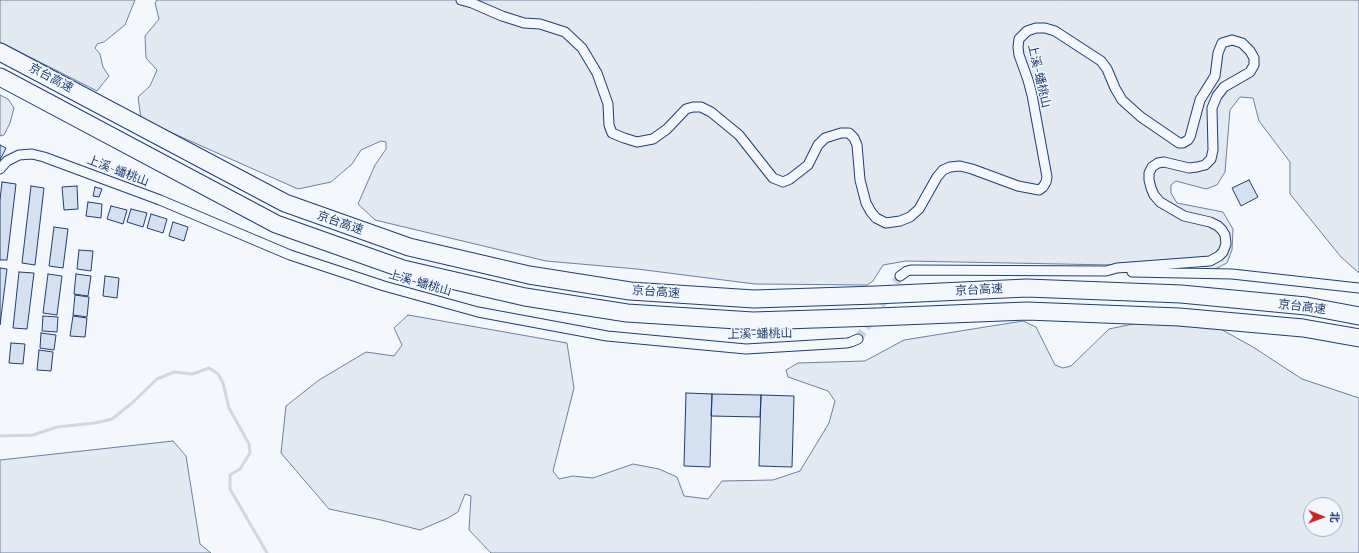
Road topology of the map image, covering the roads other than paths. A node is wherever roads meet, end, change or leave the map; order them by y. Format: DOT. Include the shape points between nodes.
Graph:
graph roads {
  1 [pos="461,0"];
  2 [pos="0,52"];
  3 [pos="0,77"];
  4 [pos="0,169"];
  5 [pos="1106,271"];
  6 [pos="900,276"];
  7 [pos="1359,288"];
  8 [pos="1359,316"];
  9 [pos="858,338"];
  10 [pos="1359,338"];
  1 -- 5 [label="street, 上溪-蟠桃山" via="524,23 540,24 565,32 582,48 597,73 608,104 608,125 612,133 624,138 637,142 653,139 667,129 686,109 701,107 739,135 773,178 783,182 808,165 818,145 825,138 849,133 857,145 860,180 866,203 876,218 886,223 910,217 919,209 937,177 950,167 972,169 1018,186 1039,190 1043,187 1047,177 1032,95 1018,47 1019,39 1027,31 1045,28 1055,31 1101,61 1122,100 1141,117 1179,143 1190,137 1200,100 1215,76 1222,43 1232,40 1242,43 1254,58 1254,65 1250,72 1224,87 1217,96 1212,108 1211,159 1205,166 1197,168 1158,163 1149,173 1151,188 1160,202 1184,216 1210,222 1222,230 1226,244 1223,252 1210,261"];
  2 -- 8 [label="highway, 京台高速" via="285,203 409,247 529,275 630,291 754,299 1027,288 1181,294 1306,306"];
  3 -- 10 [label="highway, 京台高速" via="276,224 403,269 525,297 627,313 753,321 1027,311 1179,317 1303,328"];
  4 -- 9 [label="street, 上溪-蟠桃山" via="7,161 19,155 44,156 160,200 290,256 478,312 607,336 746,349 847,343"];
  5 -- 6 [label="street, 上溪-蟠桃山" via="911,270"];
  5 -- 7 [label="street" via="1232,274"];
}
